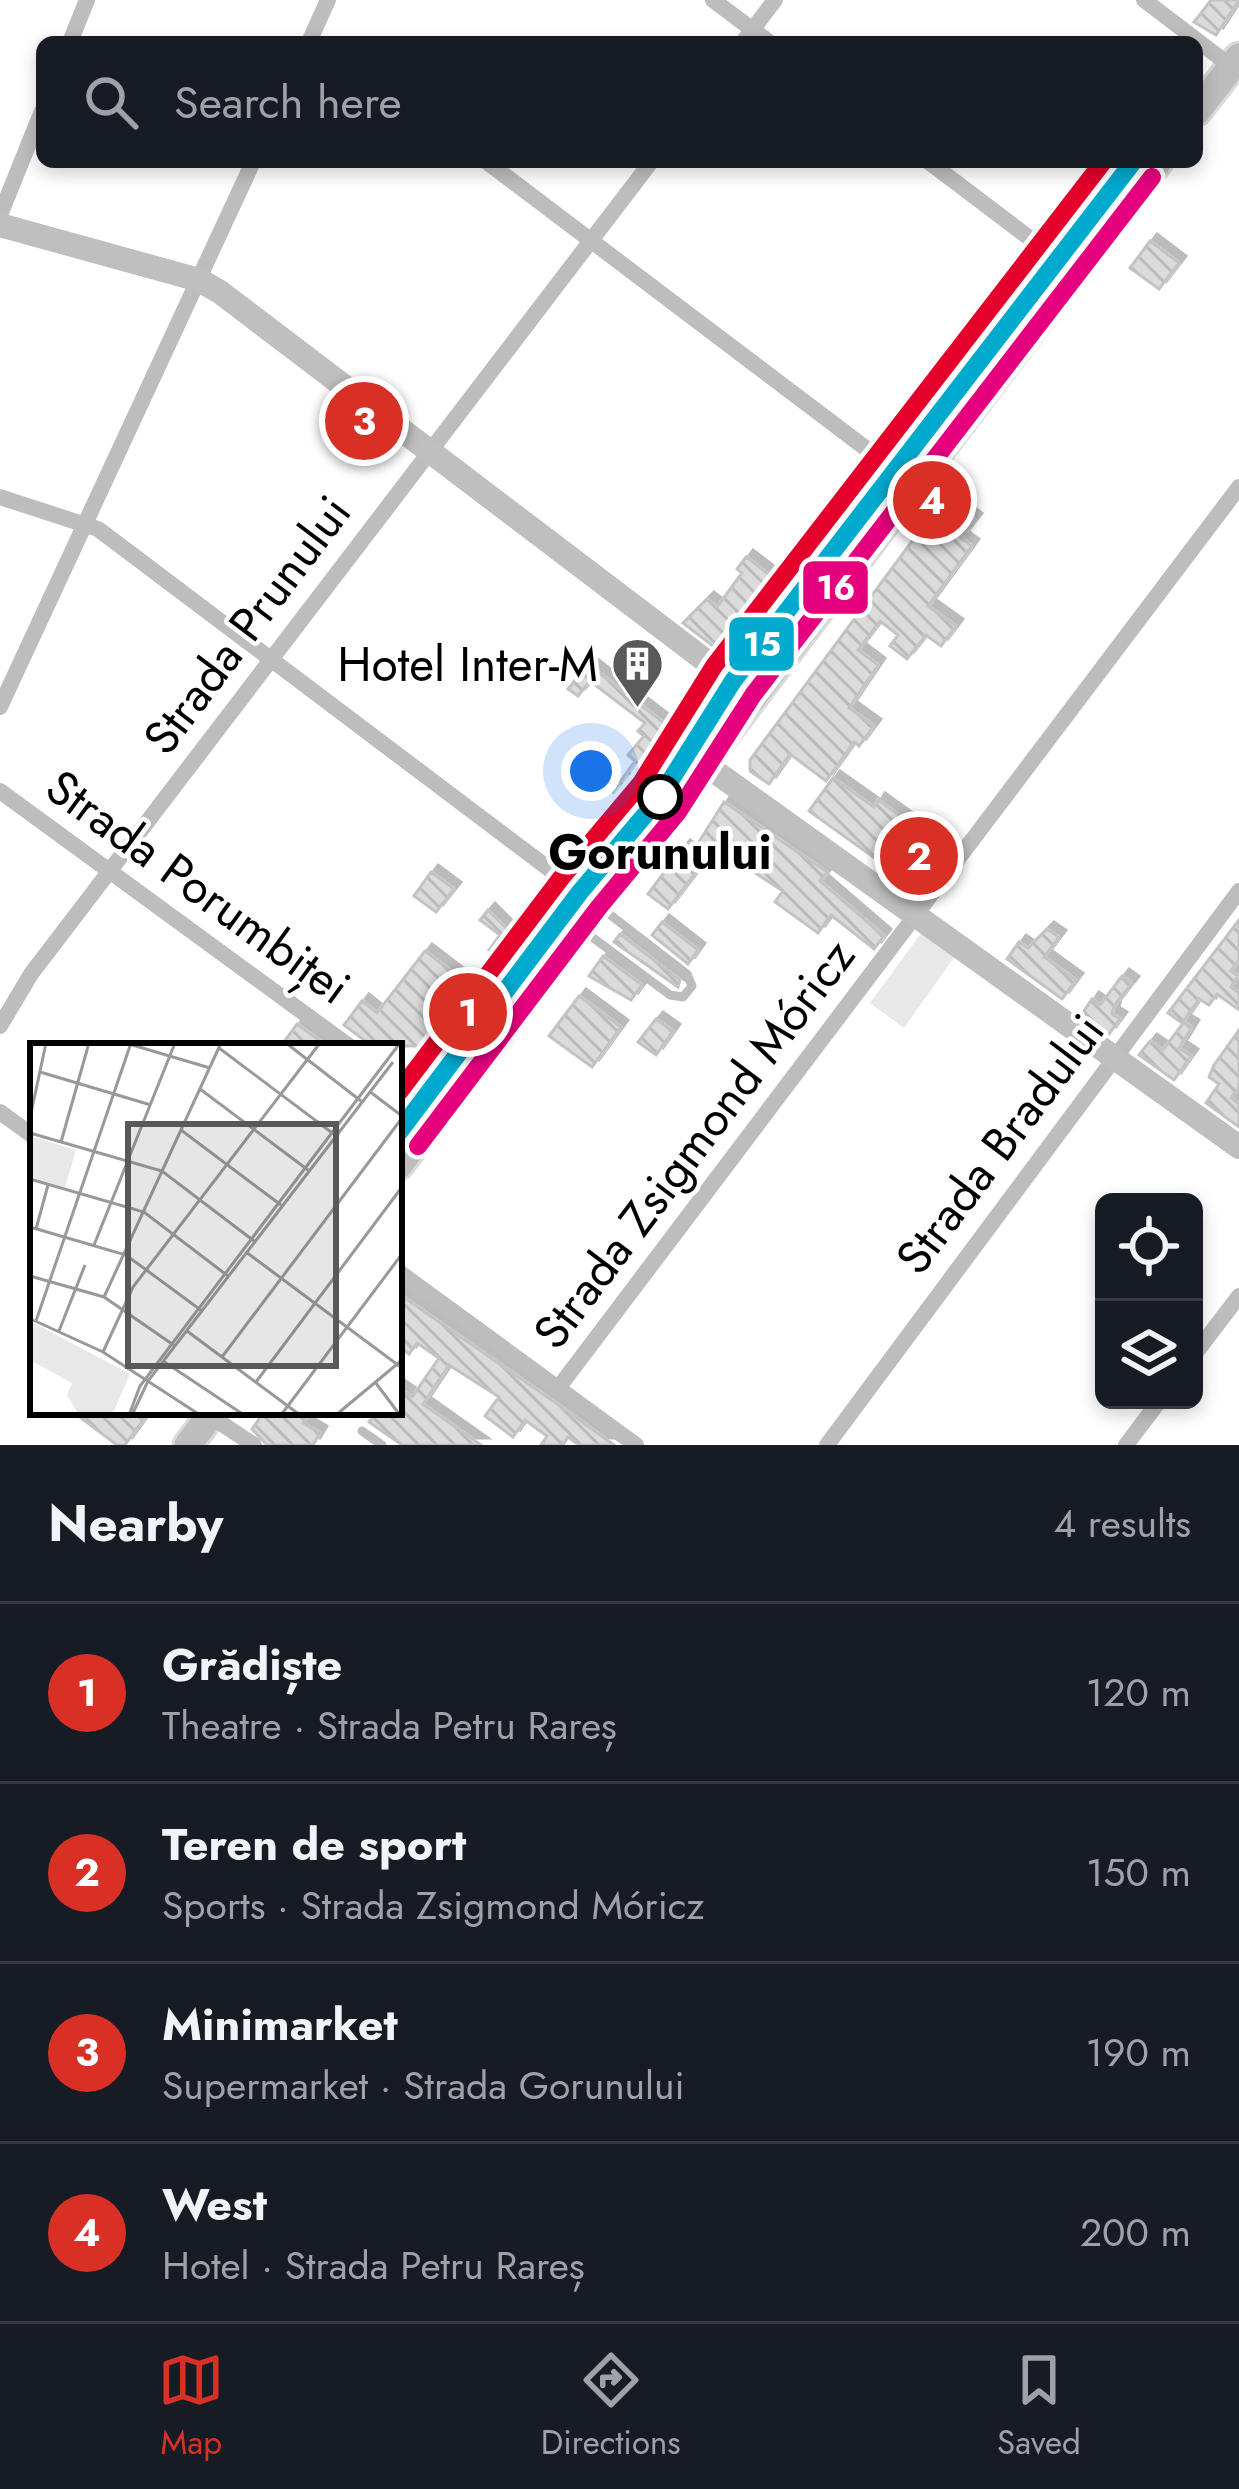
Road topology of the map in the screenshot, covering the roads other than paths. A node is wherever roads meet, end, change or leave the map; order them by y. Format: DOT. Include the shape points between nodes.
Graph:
graph roads {
  1 [pos="87,0"];
  2 [pos="328,0"];
  3 [pos="713,0"];
  4 [pos="775,0"];
  5 [pos="1144,0"];
  6 [pos="72,36"];
  7 [pos="317,36"];
  8 [pos="747,36"];
  9 [pos="1197,36"];
  10 [pos="1203,40"];
  11 [pos="1235,62"];
  12 [pos="1203,103"];
  13 [pos="36,126"];
  14 [pos="250,168"];
  15 [pos="495,168"];
  16 [pos="646,168"];
  17 [pos="937,168"];
  18 [pos="1153,168"];
  19 [pos="0,215"];
  20 [pos="0,225"];
  21 [pos="591,240"];
  22 [pos="1073,271"];
  23 [pos="199,280"];
  24 [pos="429,449"];
  25 [pos="913,484"];
  26 [pos="1239,487"];
  27 [pos="0,497"];
  28 [pos="84,522"];
  29 [pos="272,659"];
  30 [pos="752,696"];
  31 [pos="0,707"];
  32 [pos="704,763"];
  33 [pos="0,790"];
  34 [pos="112,869"];
  35 [pos="1239,891"];
  36 [pos="918,912"];
  37 [pos="588,916"];
  38 [pos="516,928"];
  39 [pos="556,957"];
  40 [pos="0,1026"];
  41 [pos="345,1043"];
  42 [pos="1115,1054"];
  43 [pos="402,1085"];
  44 [pos="0,1112"];
  45 [pos="439,1113"];
  46 [pos="30,1134"];
  47 [pos="1239,1147"];
  48 [pos="402,1162"];
  49 [pos="402,1274"];
  50 [pos="1239,1296"];
  51 [pos="1203,1343"];
  52 [pos="559,1388"];
  53 [pos="1153,1409"];
  54 [pos="211,1415"];
  55 [pos="213,1415"];
  56 [pos="362,1431"];
  57 [pos="188,1445"];
  58 [pos="254,1445"];
  59 [pos="382,1445"];
  60 [pos="636,1445"];
  61 [pos="826,1445"];
  62 [pos="1126,1445"];
  1 -- 6 [label="street"];
  2 -- 7 [label="street"];
  3 -- 8 [label="street"];
  4 -- 8 [label="street"];
  5 -- 9 [label="street"];
  10 -- 11 [label="street"];
  11 -- 12 [label="main road"];
  13 -- 19 [label="street"];
  14 -- 23 [label="street"];
  15 -- 21 [label="street"];
  16 -- 21 [label="street, Strada Prunului"];
  17 -- 22 [label="street"];
  18 -- 22 [label="main road"];
  20 -- 23 [label="street"];
  21 -- 24 [label="street, Strada Prunului"];
  21 -- 25 [label="street"];
  22 -- 25 [label="main road"];
  23 -- 24 [label="street"];
  23 -- 28 [label="street"];
  24 -- 29 [label="street, Strada Prunului"];
  24 -- 30 [label="street"];
  25 -- 30 [label="main road"];
  26 -- 36 [label="street, Strada Zsigmond Móricz"];
  27 -- 28 [label="street"];
  28 -- 29 [label="street"];
  28 -- 31 [label="street"];
  29 -- 34 [label="street, Strada Prunului"];
  29 -- 37 [label="street"];
  30 -- 32 [label="main road"];
  32 -- 36 [label="street"];
  32 -- 37 [label="main road"];
  33 -- 34 [label="street, Strada Porumbiței"];
  34 -- 40 [label="street, Strada Prunului"];
  34 -- 41 [label="street, Strada Porumbiței"];
  35 -- 42 [label="street, Strada Bradului"];
  36 -- 42 [label="street"];
  36 -- 52 [label="street, Strada Zsigmond Móricz"];
  37 -- 37 [label="lane" via="670,995 683,997 692,986 687,974"];
  37 -- 39 [label="main road"];
  38 -- 39 [label="lane"];
  39 -- 45 [label="main road"];
  42 -- 47 [label="street"];
  42 -- 61 [label="street, Strada Bradului"];
  43 -- 45 [label="street"];
  44 -- 46 [label="street"];
  45 -- 48 [label="main road"];
  49 -- 52 [label="street"];
  50 -- 51 [label="street"];
  52 -- 60 [label="street"];
  53 -- 62 [label="street"];
  54 -- 57 [label="main road"];
  55 -- 58 [label="street"];
  56 -- 59 [label="lane"];
}
